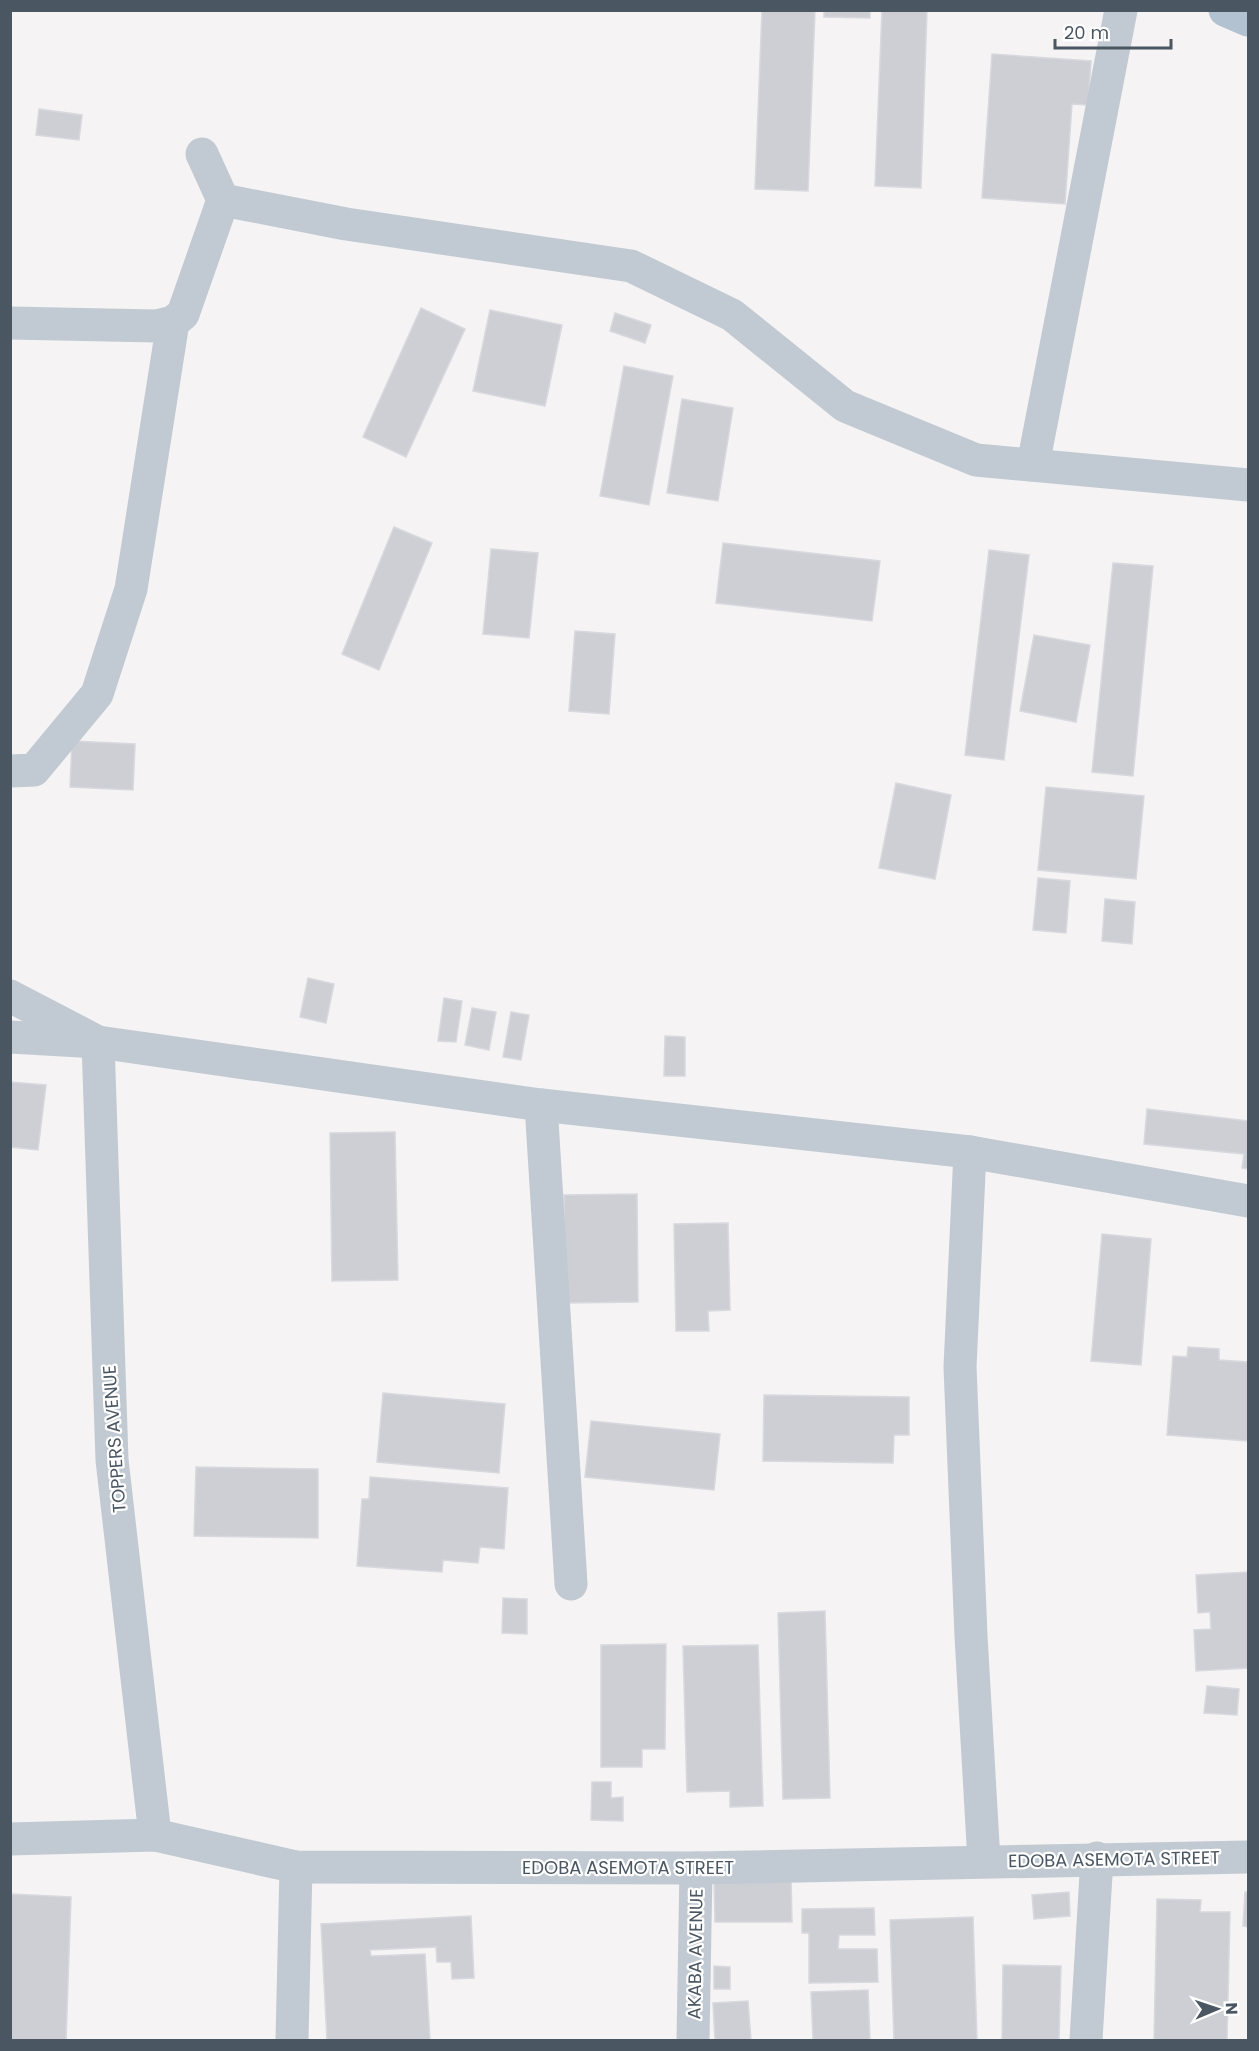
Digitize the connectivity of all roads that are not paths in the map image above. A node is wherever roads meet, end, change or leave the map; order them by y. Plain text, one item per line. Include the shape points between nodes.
1 (1121, 10) edge
2 (1225, 10) edge
3 (1248, 20) edge
4 (202, 154) dead end
5 (223, 200) junction
6 (174, 322) junction
7 (10, 323) edge
8 (1033, 465) junction
9 (1248, 486) edge
10 (10, 771) edge
11 (10, 996) edge
12 (10, 1036) edge
13 (98, 1042) junction
14 (540, 1105) junction
15 (970, 1152) junction
16 (1248, 1201) edge
17 (571, 1584) dead end
18 (155, 1835) junction
19 (10, 1839) edge
20 (1248, 1857) edge
21 (1097, 1858) junction
22 (984, 1861) junction
23 (296, 1867) junction
24 (696, 1868) junction
25 (292, 2040) edge
26 (693, 2040) edge
27 (1086, 2040) edge

1 - 8 street
2 - 3 main road
4 - 5 street
5 - 6 street via 183,314
5 - 8 street via 346,224 632,266 732,315 845,406 976,460
6 - 7 street via 156,326
6 - 10 street via 131,589 98,694 34,770
8 - 9 street
11 - 13 street
12 - 13 street
13 - 14 street
13 - 18 street, TOPPERS AVENUE via 112,1460
14 - 15 street
14 - 17 street
15 - 16 street
15 - 22 street via 960,1367
18 - 19 street, EDOBA ASEMOTA STREET
18 - 23 street, EDOBA ASEMOTA STREET
20 - 21 street, EDOBA ASEMOTA STREET
21 - 22 street, EDOBA ASEMOTA STREET
21 - 27 street
22 - 24 street, EDOBA ASEMOTA STREET
23 - 24 street, EDOBA ASEMOTA STREET
23 - 25 street
24 - 26 street, AKABA AVENUE

